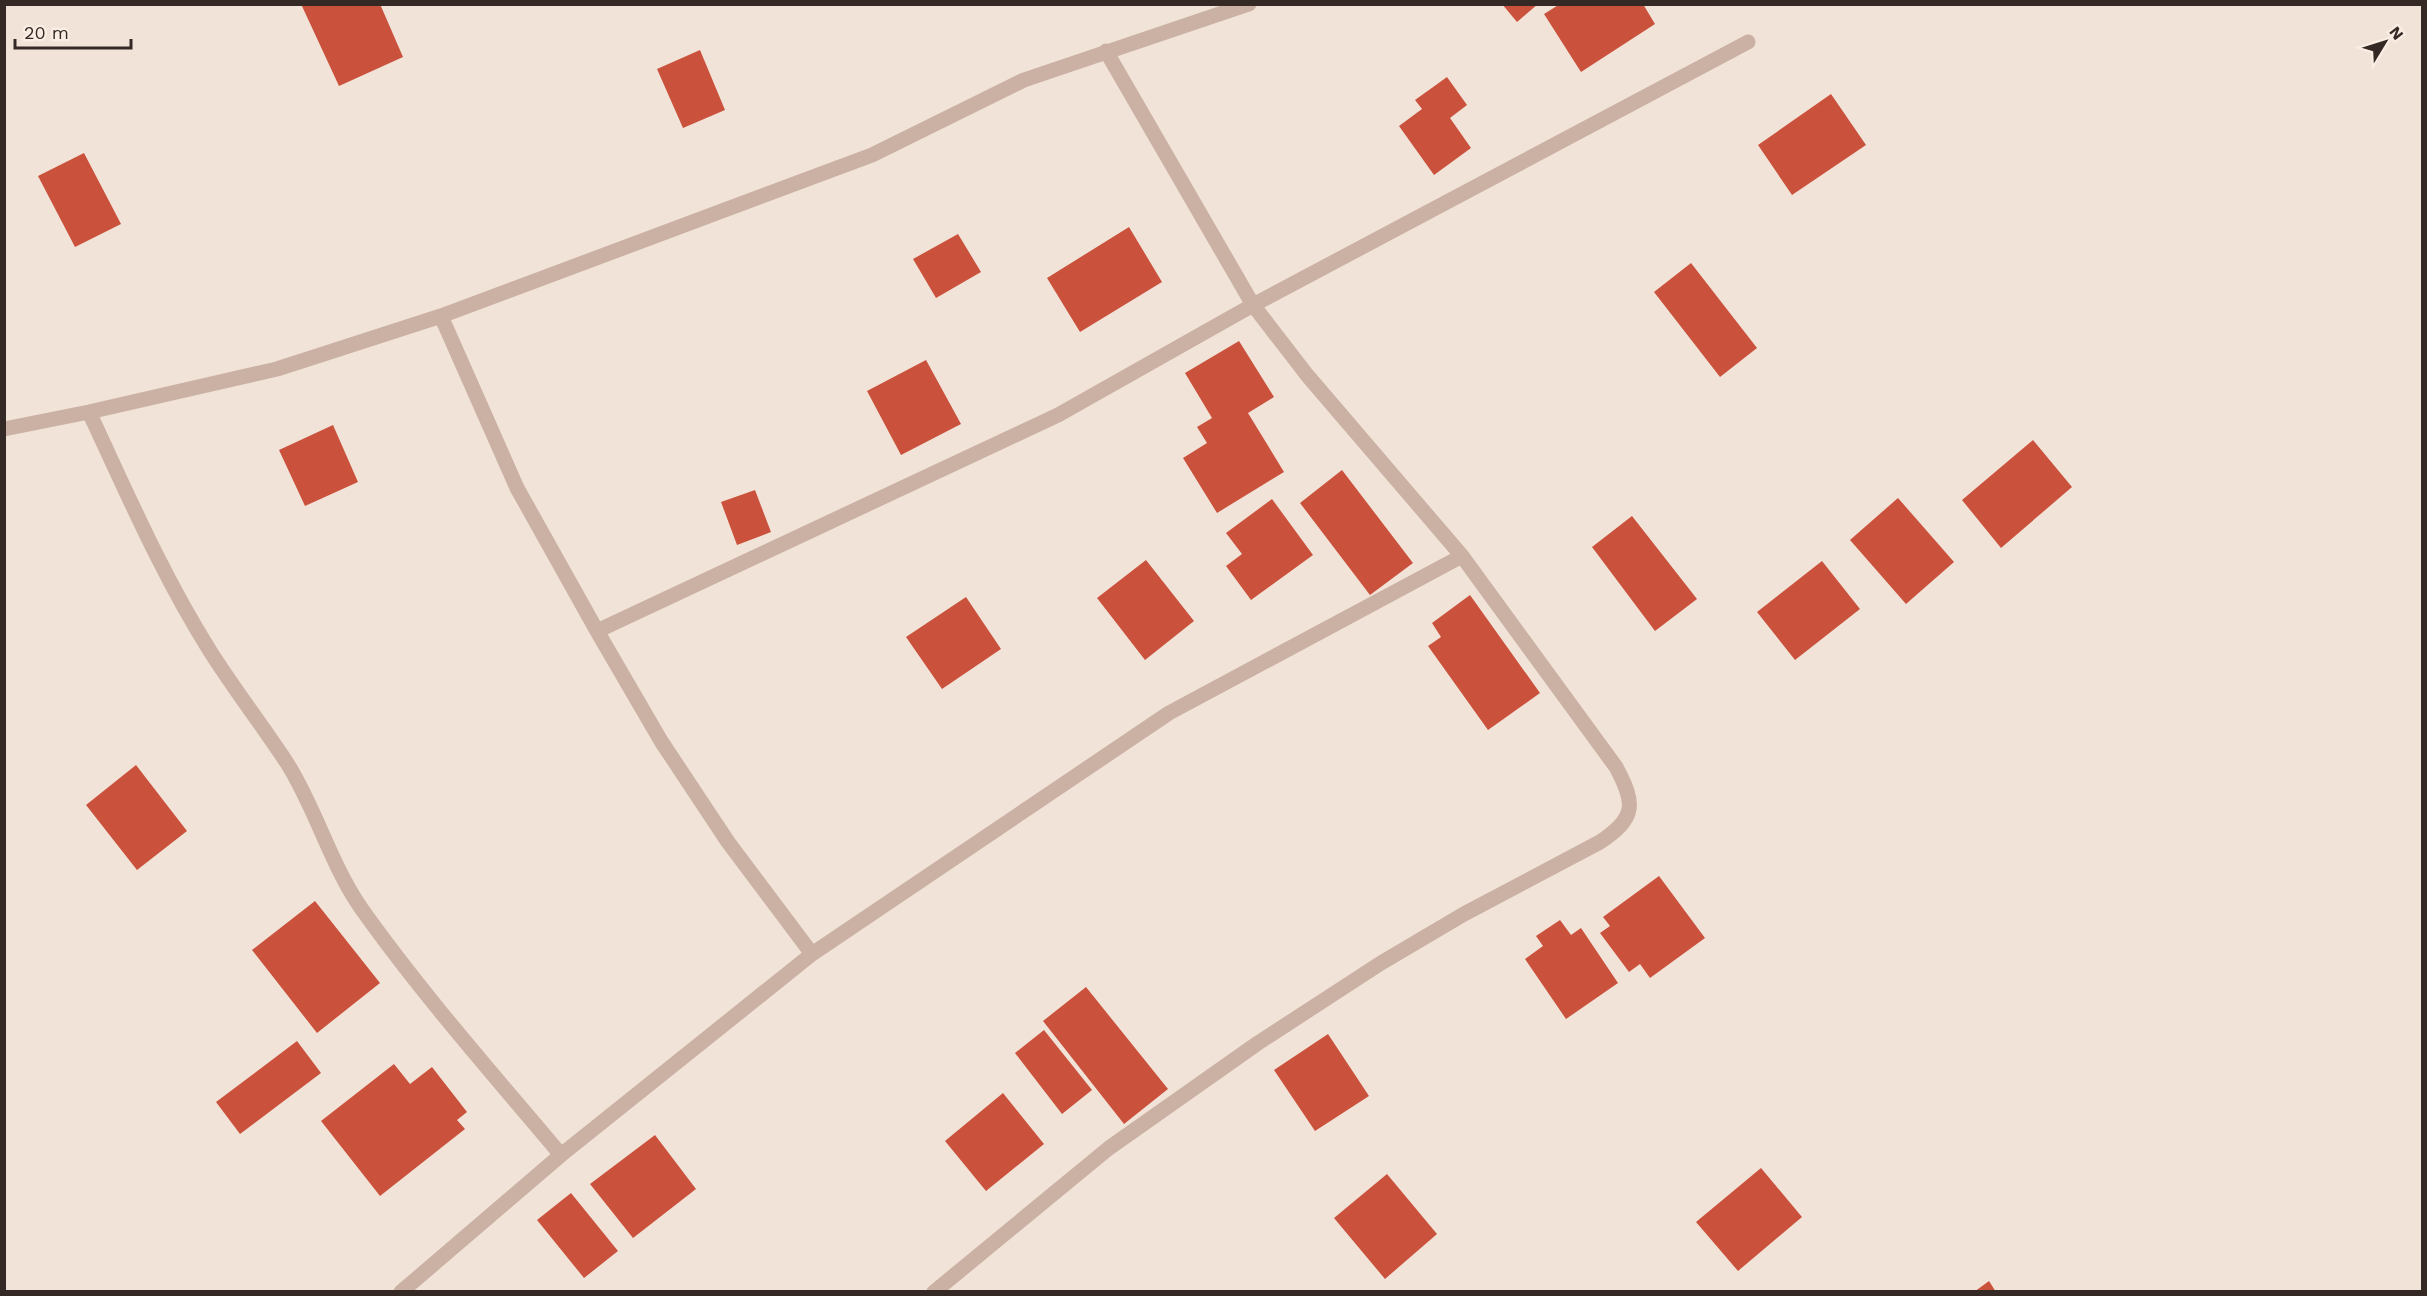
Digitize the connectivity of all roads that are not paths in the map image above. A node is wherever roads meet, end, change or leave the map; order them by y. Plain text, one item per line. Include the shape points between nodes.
1 (1249, 4) edge
2 (1748, 42) dead end
3 (1106, 51) junction
4 (1253, 305) junction
5 (441, 316) junction
6 (89, 412) junction
7 (4, 429) edge
8 (1462, 556) junction
9 (597, 632) junction
10 (812, 954) junction
11 (561, 1155) junction
12 (401, 1292) edge
13 (934, 1292) edge

1 - 3 street
2 - 4 street
3 - 4 street
3 - 5 street via 1024,80 872,155
4 - 8 street via 1307,375
4 - 9 street via 1058,415
5 - 6 street via 277,369
5 - 9 street via 517,488
6 - 7 street
6 - 11 street via 150,544 210,650 288,765 338,871 361,908 424,991
8 - 10 street via 1169,713
8 - 13 street via 1616,767 1630,799 1628,817 1618,830 1600,842 1381,963 1258,1043 1109,1148
9 - 10 street via 728,842
10 - 11 street
11 - 12 street

